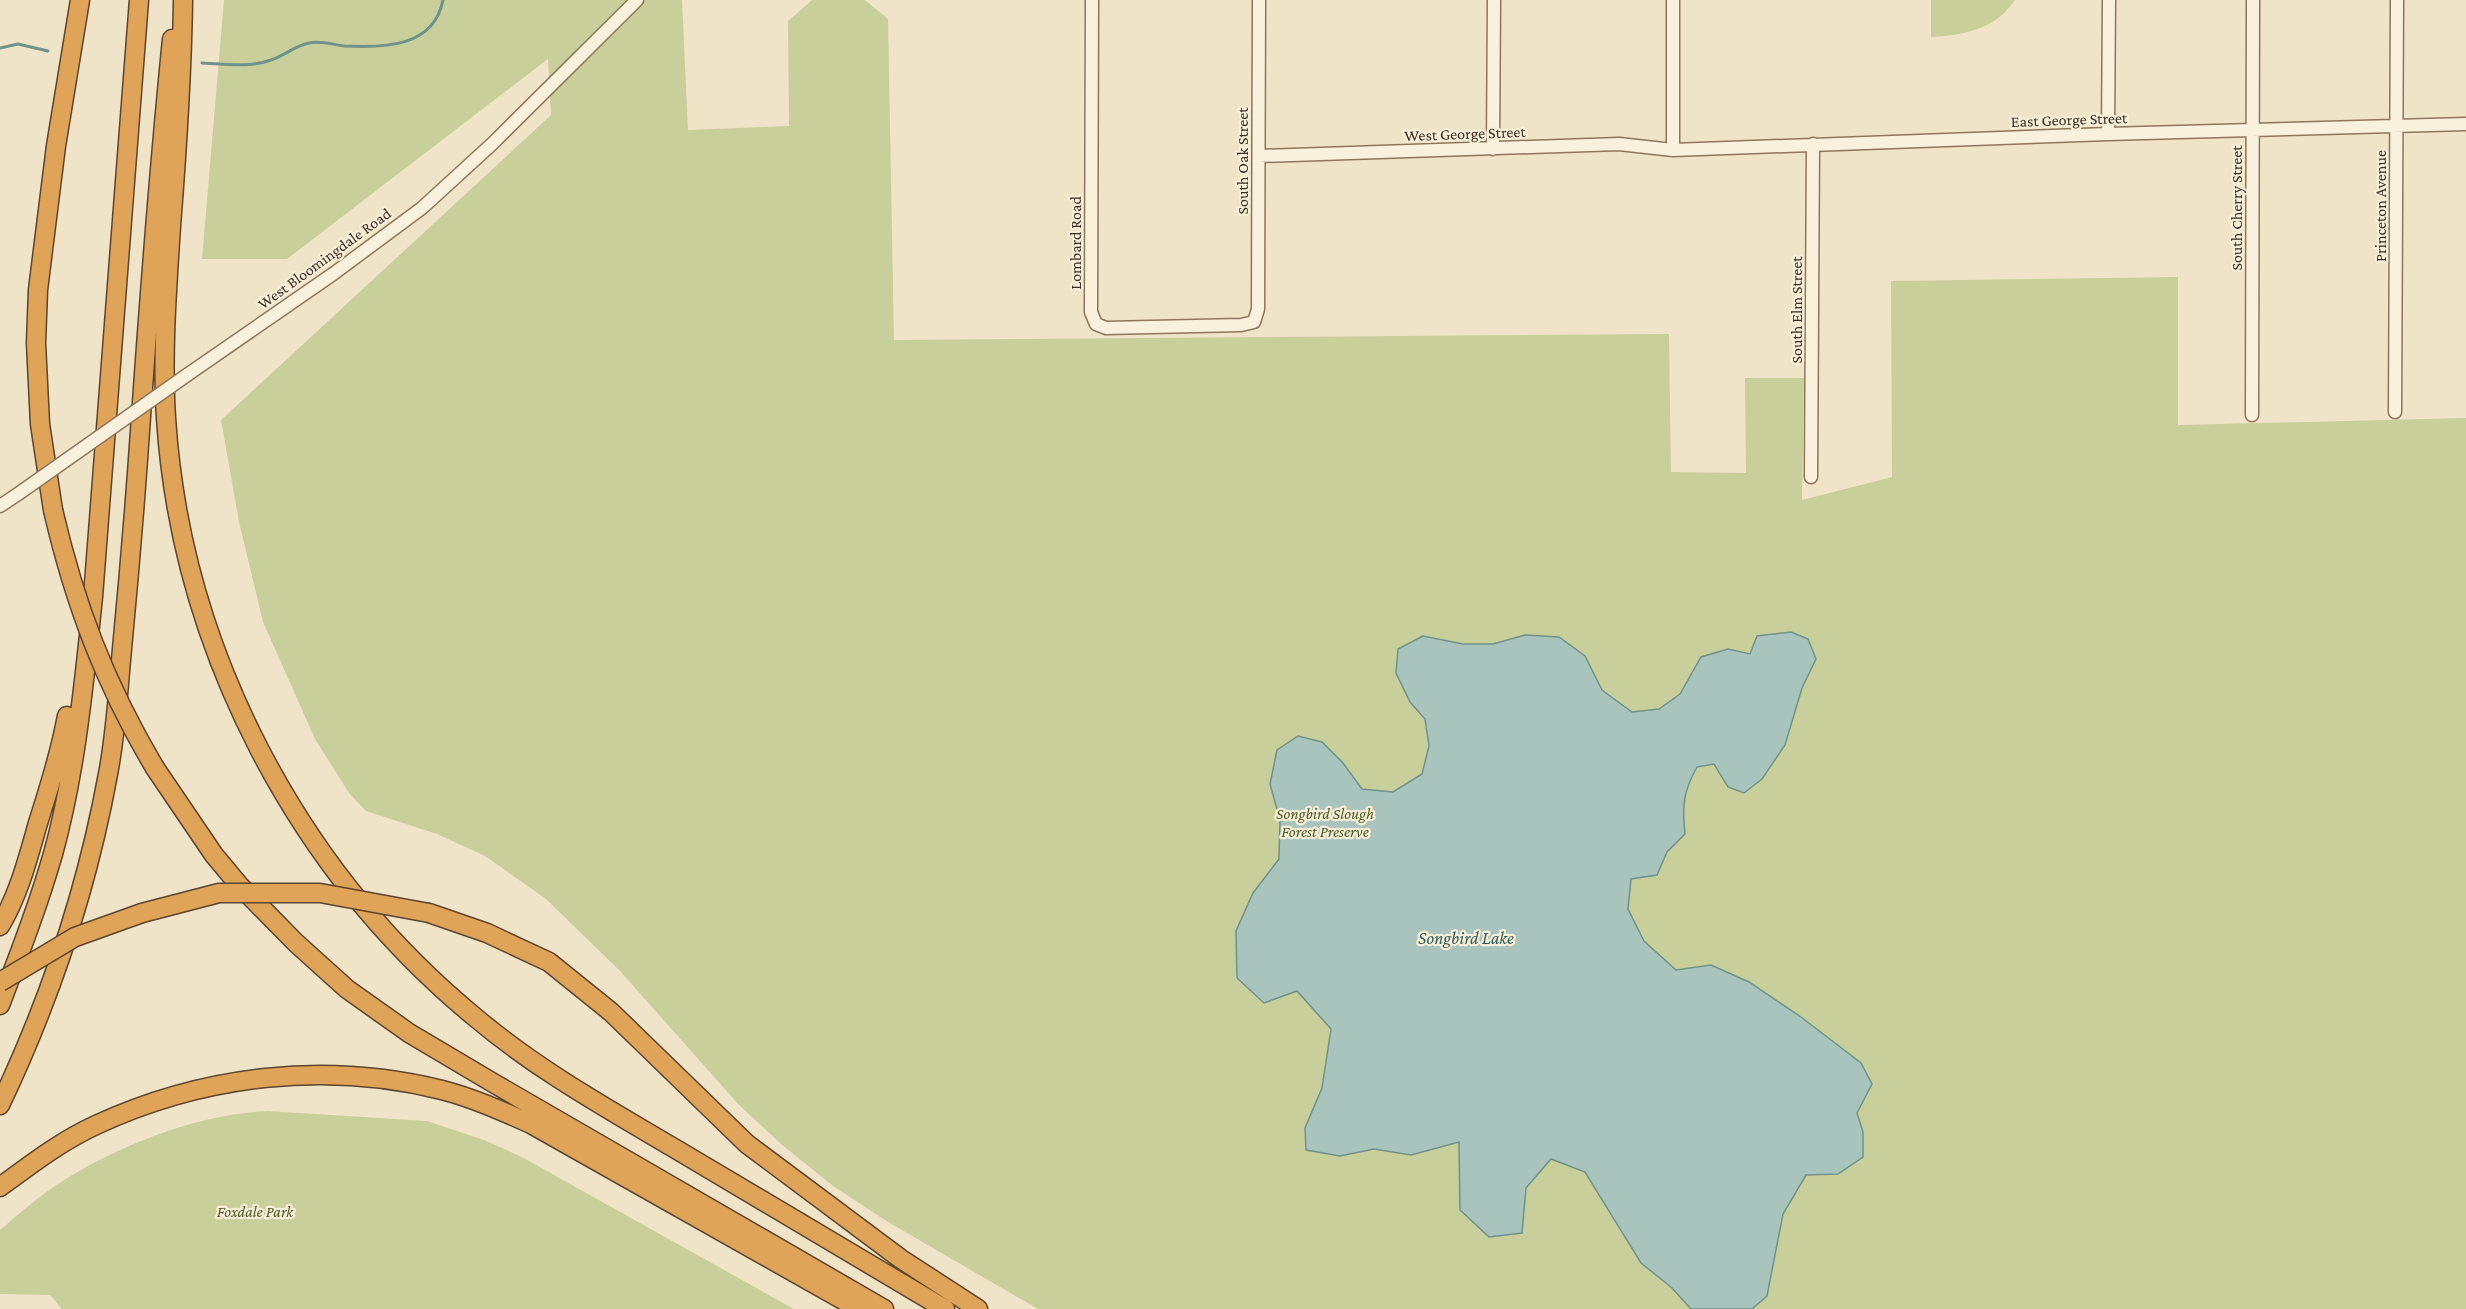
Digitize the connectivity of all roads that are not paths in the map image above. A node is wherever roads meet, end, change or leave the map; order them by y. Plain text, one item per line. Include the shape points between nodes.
1 (80, 0) edge
2 (139, 0) edge
3 (176, 0) edge
4 (183, 0) edge
5 (637, 0) edge
6 (1092, 0) edge
7 (1259, 0) edge
8 (1494, 0) edge
9 (1673, 0) edge
10 (2109, 0) edge
11 (2253, 0) edge
12 (2397, 0) edge
13 (2466, 124) edge
14 (2398, 126) junction
15 (2253, 131) junction
16 (2108, 134) junction
17 (1813, 144) junction
18 (1493, 149) junction
19 (1673, 150) junction
20 (1259, 156) junction
21 (1254, 322) joint
22 (2395, 412) dead end
23 (2252, 415) dead end
24 (1811, 477) dead end
25 (0, 506) edge
26 (93, 597) junction
27 (0, 926) edge
28 (0, 982) edge
29 (0, 1005) edge
30 (0, 1105) edge
31 (0, 1187) edge
32 (860, 1309) edge
33 (884, 1309) edge
34 (945, 1309) edge
35 (978, 1309) edge

1 - 33 highway, bridge via 38,290 40,424 53,510 95,651 155,768 239,885 347,989 409,1033
2 - 26 highway
3 - 30 highway via 159,166 114,737 84,881 51,986
4 - 34 highway via 166,323 166,417 171,465 183,535 202,608 236,704 273,778 318,848 373,916 424,974 484,1025 563,1083
5 - 25 street, West Bloomingdale Road, bridge via 422,208
6 - 21 street, Lombard Road via 1092,319 1106,328
7 - 20 street, South Oak Street
8 - 18 street
9 - 19 street
10 - 16 street
11 - 15 street, South Cherry Street
12 - 14 street, Princeton Avenue
13 - 14 street, East George Street
14 - 15 street, East George Street
14 - 22 street, Princeton Avenue
15 - 16 street, East George Street
15 - 23 street, South Cherry Street
16 - 17 street, East George Street
17 - 19 street, East George Street
17 - 24 street, South Elm Street
18 - 19 street, West George Street via 1619,144
18 - 20 street, West George Street
20 - 21 street, South Oak Street via 1258,309
26 - 27 highway via 60,749 24,872
26 - 29 highway via 84,687 53,853
28 - 35 highway, bridge via 75,937 142,913 219,893 320,893 429,913 487,933 549,962 611,1012 747,1144 901,1259
31 - 32 highway via 94,1126 176,1094 290,1075 346,1075 398,1082 443,1090 531,1124

